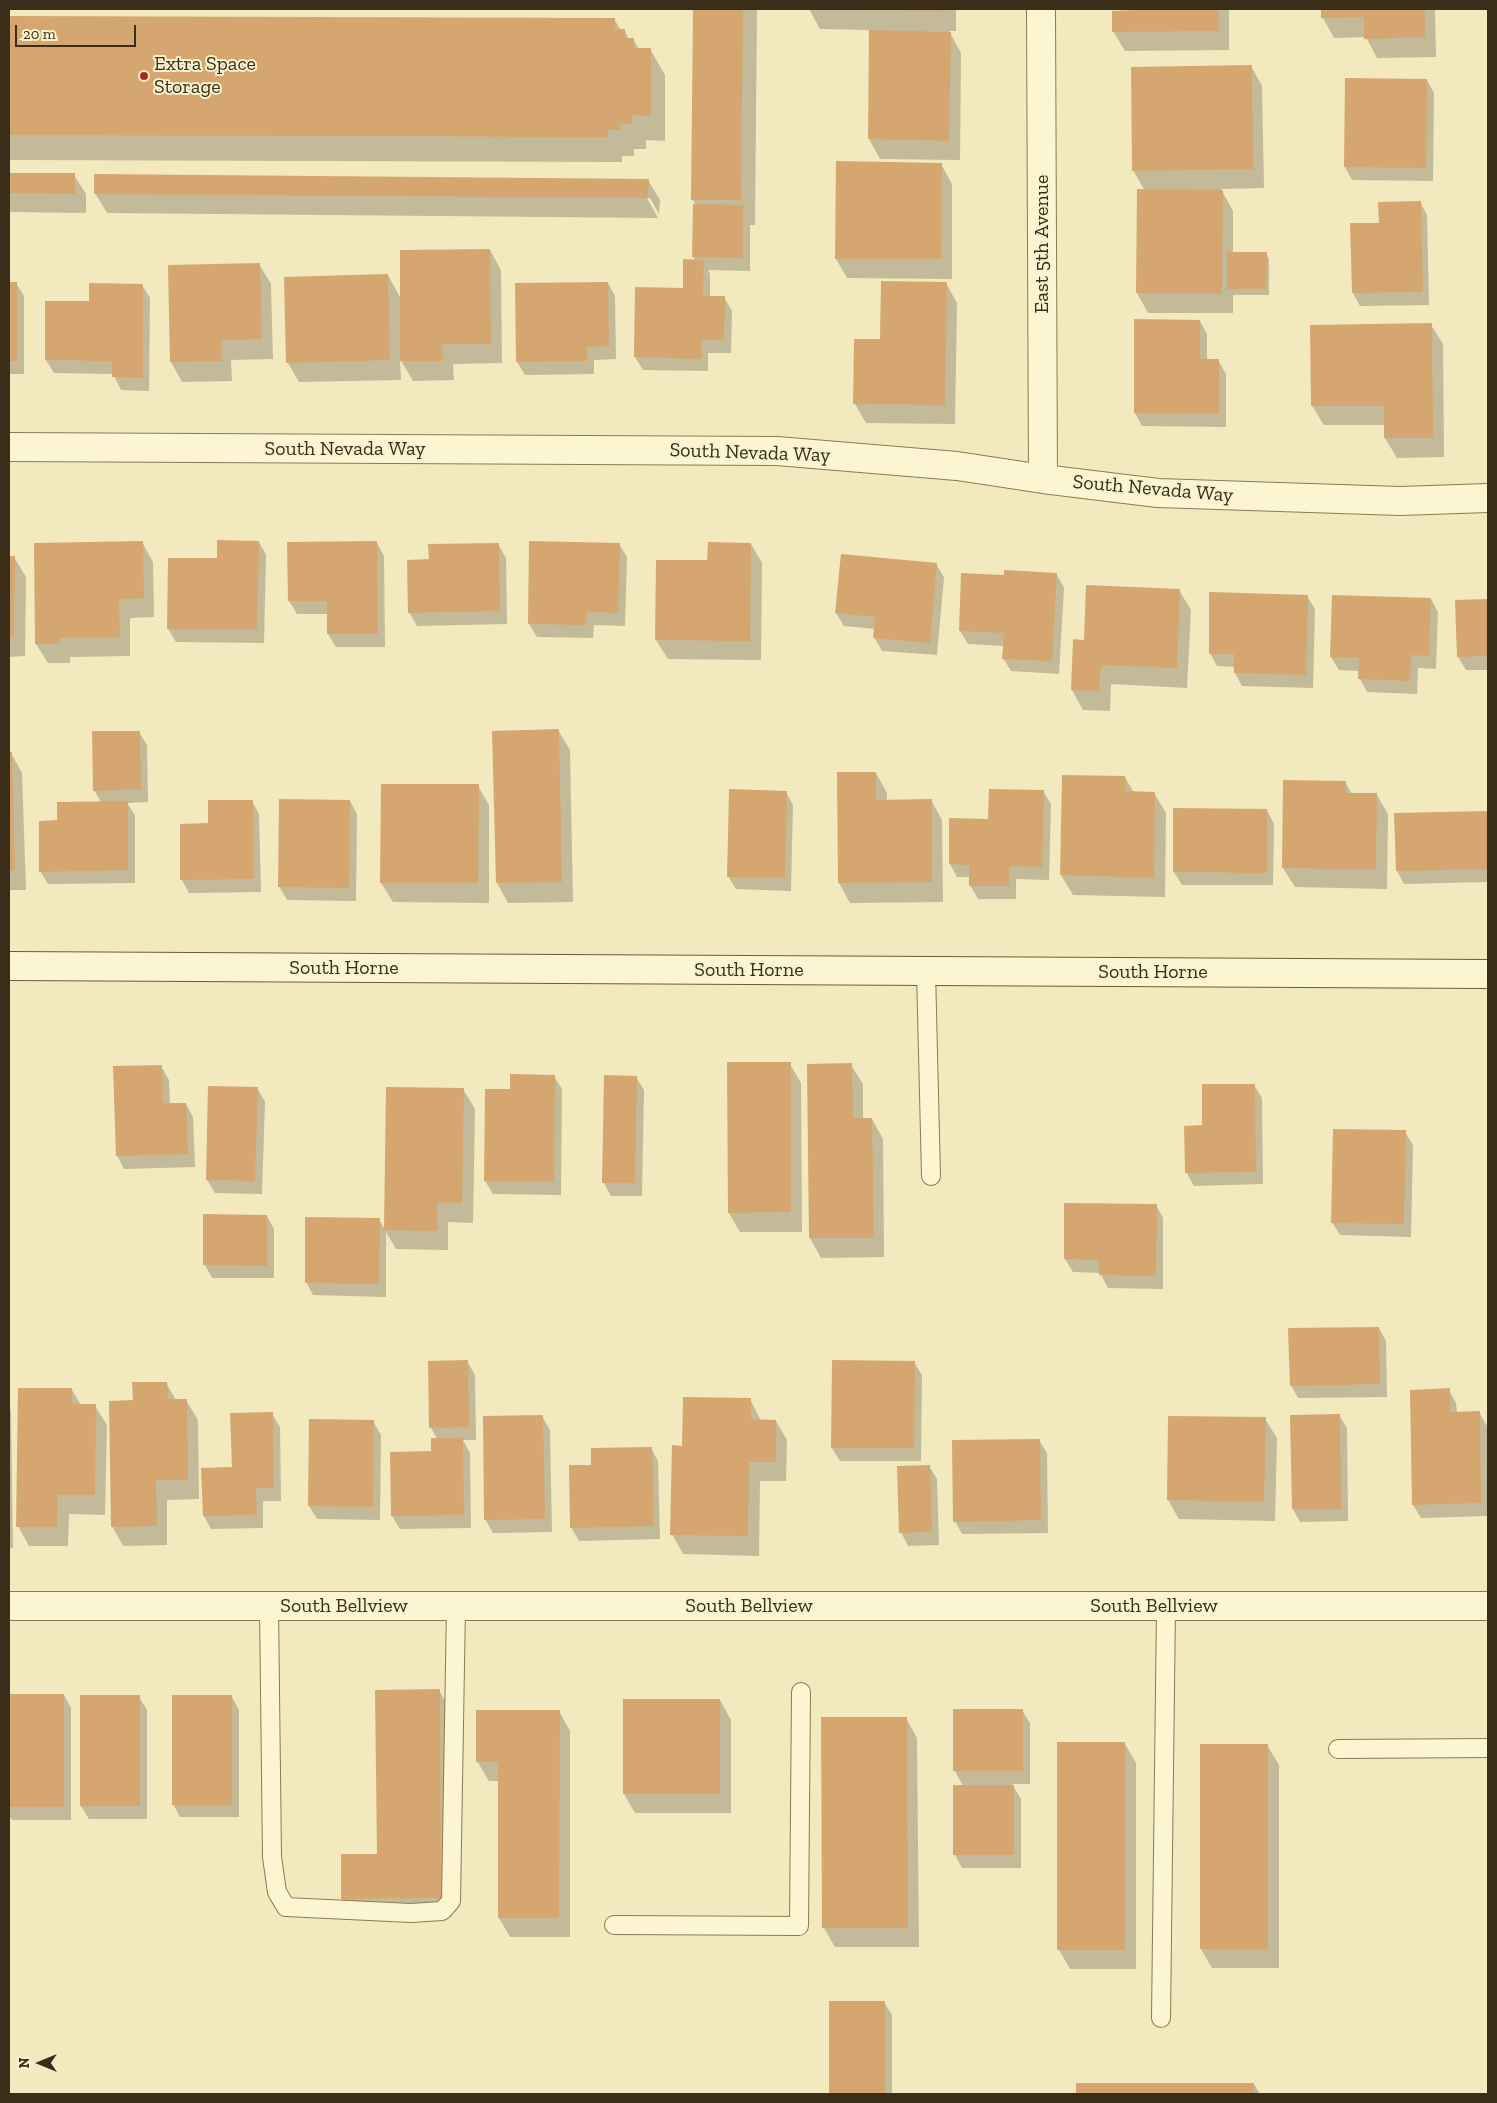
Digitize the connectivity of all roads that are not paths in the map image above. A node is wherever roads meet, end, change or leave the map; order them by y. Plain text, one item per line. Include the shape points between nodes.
1 (1041, 9) edge
2 (9, 447) edge
3 (1043, 479) junction
4 (1488, 498) edge
5 (9, 966) edge
6 (926, 971) junction
7 (1488, 974) edge
8 (931, 1176) dead end
9 (9, 1606) edge
10 (270, 1606) junction
11 (456, 1606) junction
12 (1166, 1606) junction
13 (1488, 1606) edge
14 (802, 1692) dead end
15 (1488, 1748) edge
16 (1338, 1749) dead end
17 (614, 1925) dead end
18 (1161, 2018) dead end

1 - 3 street, East 5th Avenue
2 - 3 street, South Nevada Way via 777,451 957,466
3 - 4 street, South Nevada Way via 1158,493 1400,501
5 - 6 street, South Horne
6 - 7 street, South Horne
6 - 8 lane
9 - 10 street, South Bellview
10 - 11 street, South Bellview
10 - 11 lane via 272,1857 277,1892 286,1907 410,1913 442,1911 451,1901
11 - 12 street, South Bellview
12 - 13 street, South Bellview
12 - 18 lane
14 - 17 lane via 799,1926
15 - 16 lane

